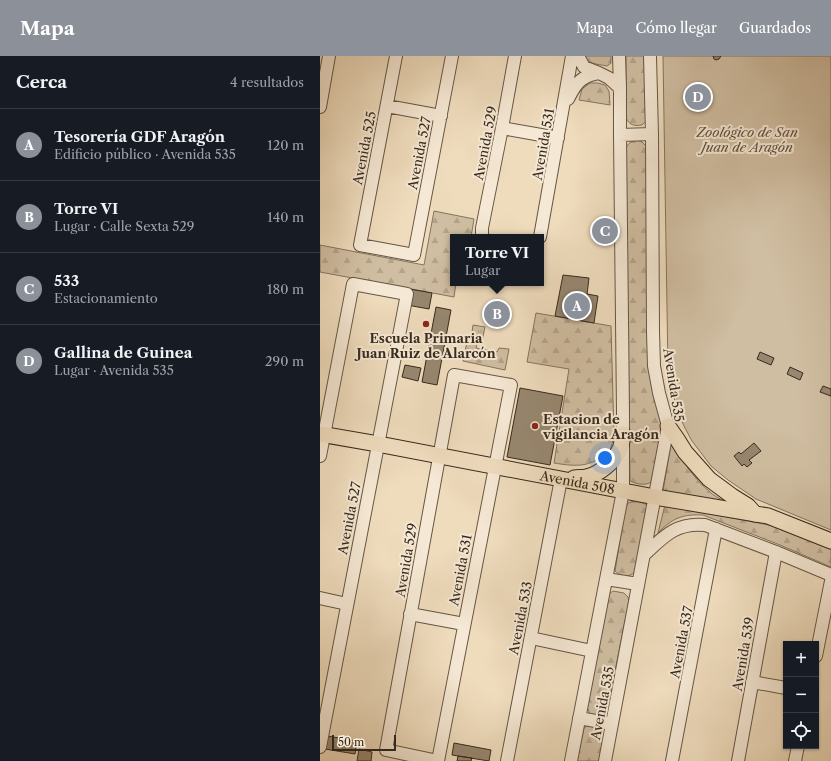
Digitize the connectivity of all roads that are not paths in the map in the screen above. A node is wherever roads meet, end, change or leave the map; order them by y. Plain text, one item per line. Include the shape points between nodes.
1 (329, 56) edge
2 (396, 56) edge
3 (452, 56) edge
4 (515, 56) edge
5 (572, 56) edge
6 (578, 56) edge
7 (619, 56) edge
8 (650, 56) edge
9 (599, 73) junction
10 (620, 88) junction
11 (321, 92) edge
12 (564, 105) junction
13 (387, 106) junction
14 (320, 107) edge
15 (441, 116) junction
16 (502, 128) junction
17 (652, 134) junction
18 (620, 135) junction
19 (558, 138) junction
20 (483, 234) edge
21 (541, 234) edge
22 (414, 255) joint
23 (510, 385) joint
24 (668, 426) junction
25 (322, 434) edge
26 (623, 434) junction
27 (378, 444) junction
28 (320, 456) edge
29 (439, 456) junction
30 (495, 466) junction
31 (561, 479) junction
32 (623, 490) junction
33 (655, 497) junction
34 (755, 514) junction
35 (716, 529) junction
36 (831, 541) edge
37 (776, 552) junction
38 (644, 555) junction
39 (831, 575) edge
40 (606, 578) junction
41 (831, 581) edge
42 (638, 584) junction
43 (320, 598) edge
44 (347, 604) junction
45 (410, 614) junction
46 (464, 624) junction
47 (531, 638) junction
48 (819, 641) edge
49 (592, 651) junction
50 (752, 682) junction
51 (783, 687) edge
52 (579, 718) junction
53 (612, 724) junction
54 (320, 747) edge
55 (797, 749) edge
56 (438, 761) edge
57 (507, 761) edge
58 (571, 761) edge
59 (605, 761) edge
60 (672, 761) edge
61 (738, 761) edge
62 (795, 761) edge

1 - 11 street
2 - 13 street, Avenida 525
3 - 15 street, Avenida 527
4 - 16 street, Avenida 529
5 - 12 street, Avenida 531
6 - 9 street via 584,67
7 - 10 street, Avenida 535
8 - 17 street, Avenida 535
9 - 10 street
9 - 12 street via 585,77 579,82
10 - 18 street, Avenida 535
11 - 14 street
12 - 19 street, Avenida 531
13 - 15 street
13 - 22 street, Avenida 525 via 360,245
15 - 22 street, Avenida 527
16 - 19 street
16 - 20 street, Avenida 529
17 - 18 street
17 - 24 street, Avenida 535 via 654,366
18 - 26 street, Avenida 535
19 - 21 street, Avenida 531
23 - 29 street, Avenida 529 via 454,375
23 - 30 street, Avenida 531
24 - 33 street, Avenida 535
24 - 34 main road via 685,452 709,479 748,506
25 - 27 main road, Avenida 508
25 - 27 street, Avenida 527 via 353,284 406,294
25 - 28 street
26 - 31 main road via 620,449 606,467 586,477
26 - 32 street, Avenida 535
27 - 29 main road, Avenida 508
27 - 44 street, Avenida 527
29 - 30 main road, Avenida 508
29 - 45 street, Avenida 529
30 - 31 main road, Avenida 508
30 - 46 street, Avenida 531
31 - 32 main road, Avenida 508
31 - 47 street, Avenida 533
32 - 33 main road, Avenida 508
32 - 40 street, Avenida 535
33 - 34 main road, Avenida 508
33 - 38 street, Avenida 535
34 - 36 main road, Avenida 508 via 768,516
35 - 37 street
35 - 38 street via 705,525 683,526 669,532
35 - 60 street, Avenida 537
37 - 39 street
37 - 50 street, Avenida 539
38 - 42 street, Avenida 535
40 - 42 street
40 - 49 street, Avenida 535
41 - 48 street
42 - 53 street, Avenida 535
43 - 44 street
44 - 54 street, Avenida 527
45 - 46 street
45 - 56 street, Avenida 529 via 386,750
46 - 56 street, Avenida 531
47 - 49 street
47 - 57 street, Avenida 533
49 - 52 street, Avenida 535
50 - 51 street
50 - 61 street, Avenida 539
52 - 53 street
52 - 58 street, Avenida 535
53 - 59 street, Avenida 535
55 - 62 street

